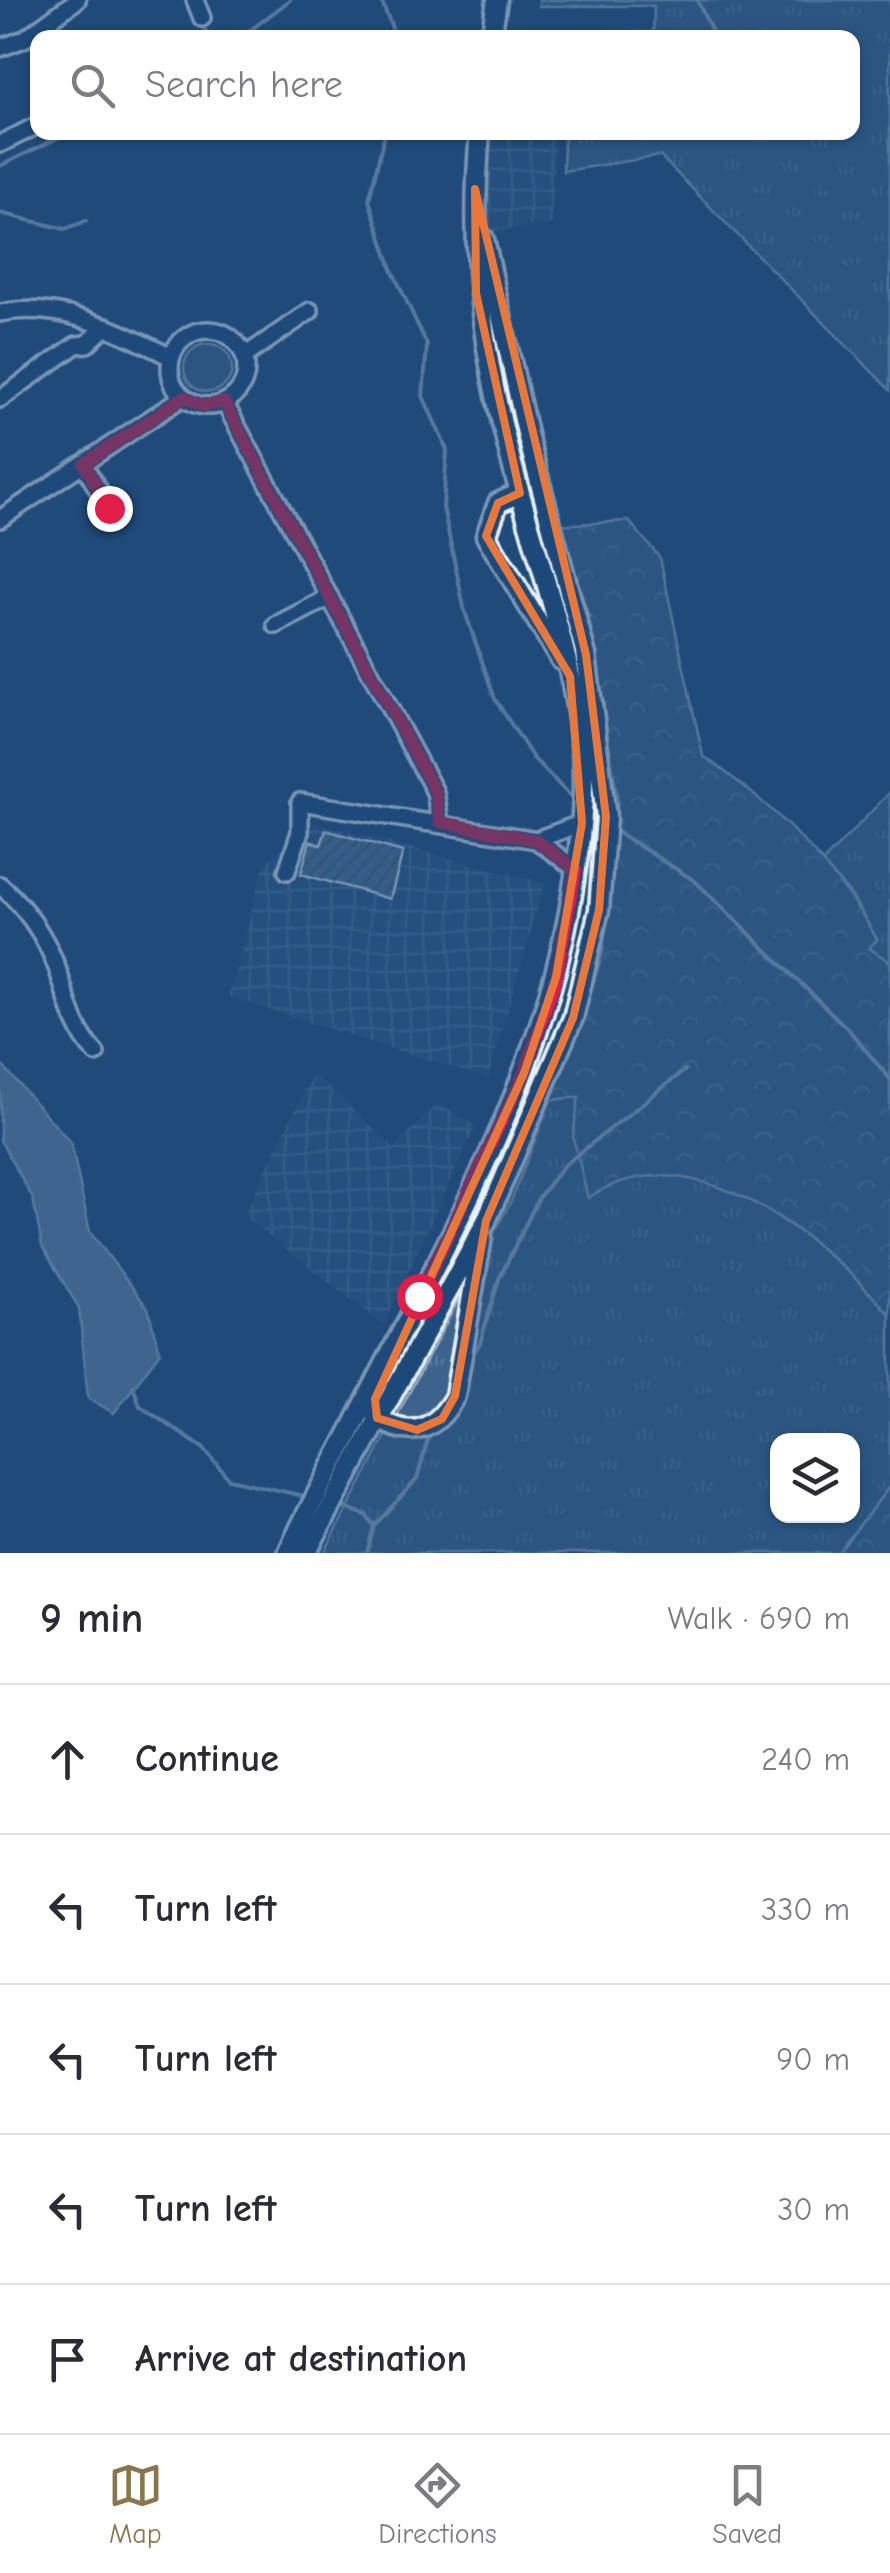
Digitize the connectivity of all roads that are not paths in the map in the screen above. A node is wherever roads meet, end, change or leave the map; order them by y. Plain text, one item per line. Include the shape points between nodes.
1 (78, 0) edge
2 (195, 0) edge
3 (202, 18) dead end
4 (36, 30) edge
5 (30, 35) edge
6 (0, 48) edge
7 (30, 129) edge
8 (479, 140) edge
9 (0, 144) edge
10 (475, 189) junction
11 (310, 310) dead end
12 (0, 313) edge
13 (65, 313) junction
14 (106, 326) junction
15 (76, 345) junction
16 (244, 356) junction
17 (172, 358) junction
18 (184, 397) junction
19 (0, 398) edge
20 (224, 402) junction
21 (84, 464) junction
22 (520, 493) junction
23 (109, 508) dead end
24 (0, 519) edge
25 (564, 574) junction
26 (330, 597) junction
27 (276, 625) dead end
28 (570, 676) junction
29 (440, 822) junction
30 (582, 823) junction
31 (536, 840) junction
32 (576, 870) junction
33 (287, 871) dead end
34 (0, 884) edge
35 (96, 1053) dead end
36 (486, 1220) junction
37 (419, 1296) junction
38 (377, 1418) junction
39 (288, 1553) edge
40 (306, 1553) edge

1 - 4 street
2 - 3 street
5 - 6 street
7 - 9 street
8 - 10 main road
10 - 22 main road via 476,293
10 - 25 main road via 496,306
11 - 16 street
12 - 13 street
13 - 14 street
13 - 15 street
14 - 15 street via 87,344
14 - 17 street
15 - 19 street
16 - 17 street via 233,338 202,330 183,339
16 - 20 street via 240,388
17 - 18 street via 172,379
18 - 20 street via 203,406
18 - 21 street
20 - 26 street
21 - 23 street
21 - 24 street
22 - 25 main road via 530,497
22 - 28 main road
22 - 28 main road via 498,503 486,536
25 - 36 main road via 601,751 606,816 600,910 573,1018
26 - 27 street
26 - 29 street via 435,792
28 - 30 main road via 582,754
29 - 31 street
29 - 33 street via 300,802 300,832
30 - 31 street
30 - 32 main road
31 - 32 street
32 - 37 main road via 556,978 524,1073
34 - 35 street via 40,932 74,1022
36 - 38 main road
36 - 38 main road via 455,1396 442,1418 418,1430 392,1428
37 - 38 main road via 375,1399
37 - 39 main road
38 - 40 main road

